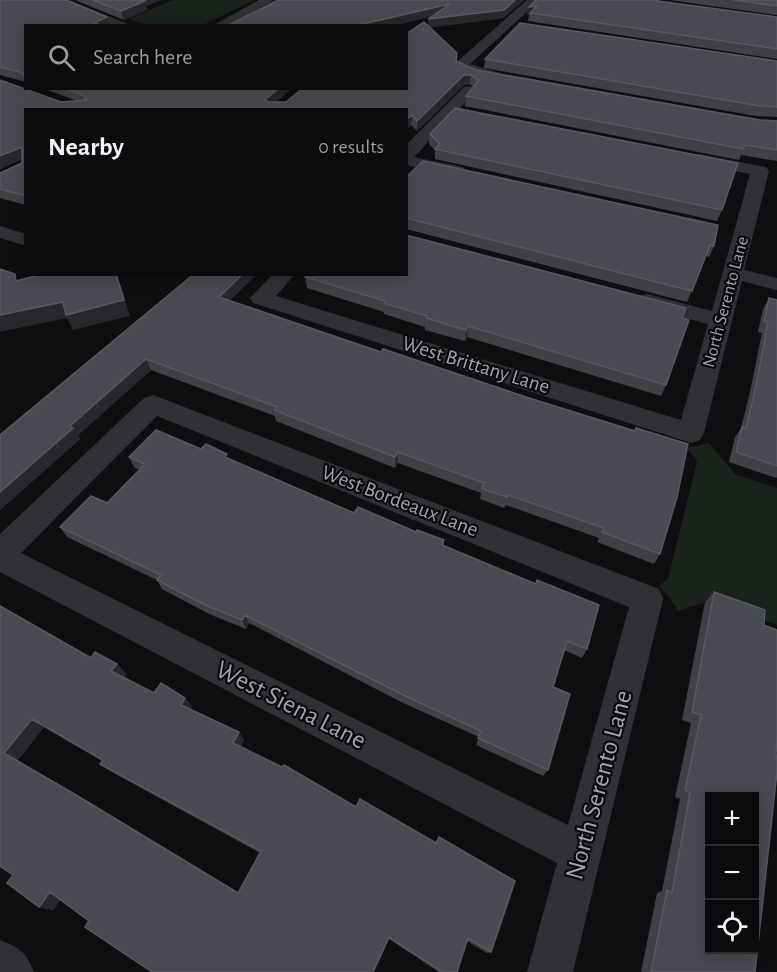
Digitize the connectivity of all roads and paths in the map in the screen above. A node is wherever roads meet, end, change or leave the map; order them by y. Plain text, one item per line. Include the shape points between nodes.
1 (59, 0) edge
2 (268, 0) edge
3 (534, 0) edge
4 (121, 24) edge
5 (222, 24) edge
6 (510, 79) edge
7 (469, 90) edge
8 (408, 155) edge
9 (680, 155) edge
10 (408, 158) edge
11 (476, 175) edge
12 (720, 229) edge
13 (0, 232) edge
14 (744, 234) junction
15 (24, 239) edge
16 (733, 273) junction
17 (283, 276) edge
18 (777, 284) edge
19 (631, 297) edge
20 (721, 321) junction
21 (691, 433) joint
22 (0, 556) edge
23 (647, 598) joint
24 (581, 853) junction
25 (0, 963) edge
26 (11, 972) edge
27 (550, 972) edge

1 - 4 street
2 - 5 street
3 - 6 street via 513,25 464,63 463,68 475,73
7 - 8 street via 453,105 458,111
9 - 14 street, North Serento Lane via 760,171
10 - 11 street
12 - 14 street
13 - 15 street
14 - 16 street, North Serento Lane
16 - 18 street
16 - 20 street, North Serento Lane
17 - 21 street, West Brittany Lane via 261,298
19 - 20 street
20 - 21 street, North Serento Lane
22 - 23 street, West Bordeaux Lane via 153,404
22 - 24 street, West Siena Lane
23 - 24 street, North Serento Lane
24 - 27 street, North Serento Lane
25 - 26 street

